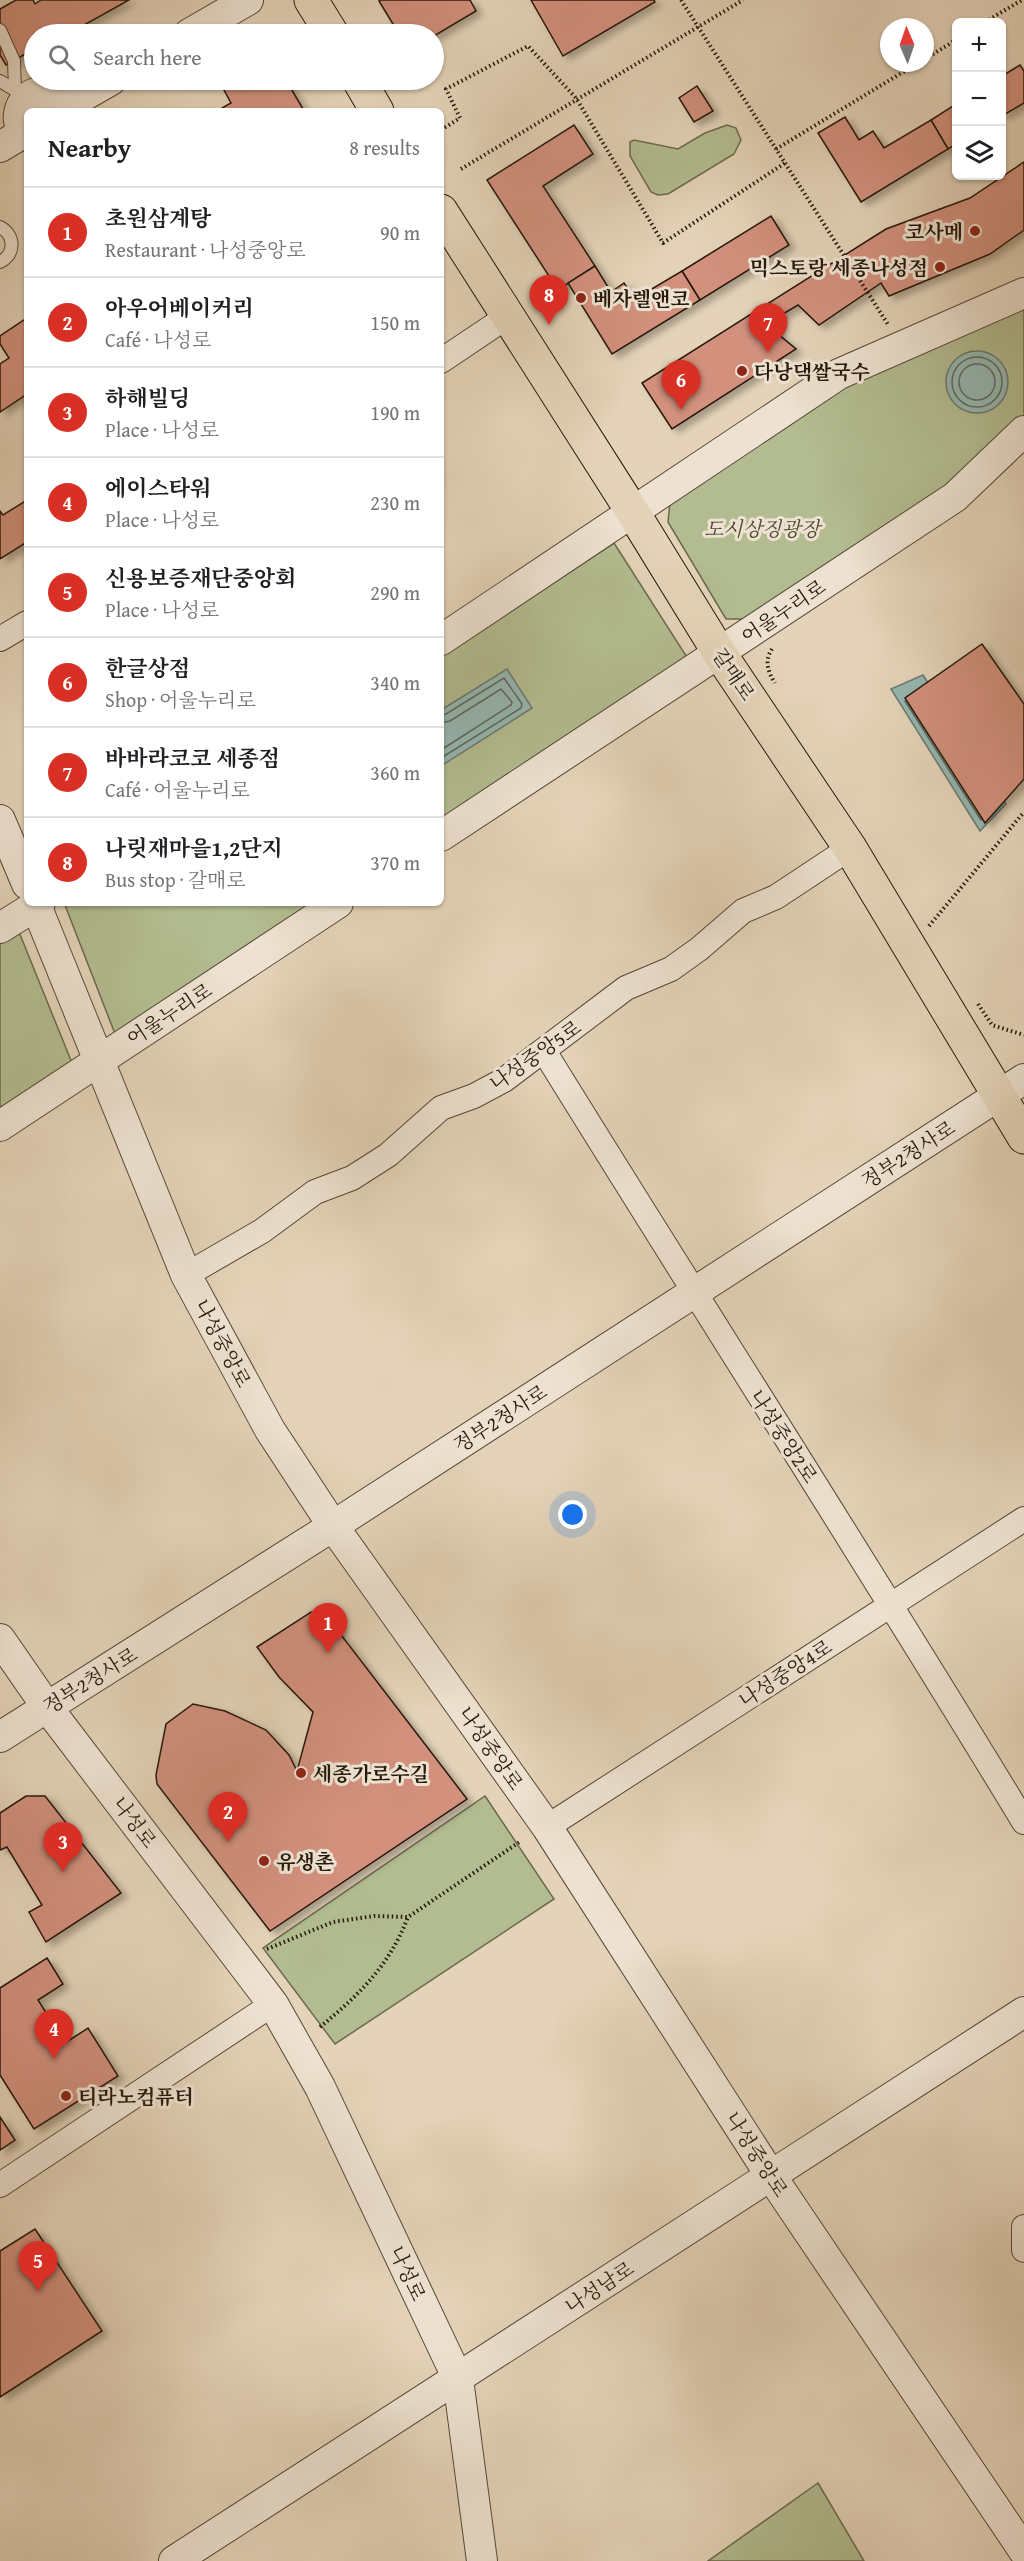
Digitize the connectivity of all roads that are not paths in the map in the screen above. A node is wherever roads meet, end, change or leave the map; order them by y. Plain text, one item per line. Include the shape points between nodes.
1 (248, 0) edge
2 (311, 0) edge
3 (206, 24) edge
4 (326, 24) edge
5 (0, 30) edge
6 (0, 81) edge
7 (93, 90) edge
8 (364, 90) edge
9 (54, 108) edge
10 (60, 108) edge
11 (375, 108) edge
12 (24, 131) edge
13 (24, 133) edge
14 (0, 147) edge
15 (444, 216) edge
16 (0, 227) edge
17 (0, 262) edge
18 (1024, 293) edge
19 (508, 316) junction
20 (444, 359) edge
21 (1024, 431) edge
22 (632, 510) junction
23 (24, 625) edge
24 (444, 638) edge
25 (0, 639) edge
26 (720, 654) junction
27 (0, 820) edge
28 (444, 834) edge
29 (850, 848) junction
30 (24, 876) edge
31 (26, 906) edge
32 (37, 906) edge
33 (333, 906) edge
34 (0, 928) edge
35 (544, 1050) junction
36 (100, 1059) junction
37 (1011, 1088) edge
38 (0, 1126) edge
39 (1024, 1137) edge
40 (186, 1275) junction
41 (693, 1292) junction
42 (1024, 1519) edge
43 (333, 1526) junction
44 (891, 1604) junction
45 (0, 1639) edge
46 (47, 1707) junction
47 (0, 1737) edge
48 (1024, 1822) edge
49 (547, 1827) junction
50 (273, 2004) junction
51 (1024, 2012) edge
52 (771, 2176) junction
53 (0, 2185) edge
54 (1024, 2227) edge
55 (1024, 2250) edge
56 (458, 2379) junction
57 (1019, 2534) edge
58 (174, 2561) edge
59 (482, 2561) edge

1 - 3 street
2 - 4 main road
5 - 6 lane via 14,61 15,90
7 - 10 street
8 - 11 main road
9 - 12 street via 44,95 31,92 20,98 13,116
13 - 14 street
15 - 19 main road, 갈매로
16 - 17 lane via 10,234 13,246
18 - 22 street via 839,374
19 - 20 street
19 - 22 main road, 갈매로
21 - 26 street, 어울누리로 via 955,497
22 - 24 street
22 - 26 main road, 갈매로
23 - 25 street
26 - 28 street, 어울누리로
26 - 29 main road, 갈매로
27 - 30 street, 나성중앙로
29 - 35 street, 나성중앙5로 via 776,897 743,911 670,969 626,988
29 - 37 main road, 갈매로
31 - 34 street
32 - 36 street, 나성중앙로
33 - 36 street, 어울누리로
35 - 40 street, 나성중앙5로 via 504,1080 441,1108 388,1155 352,1178 315,1192 262,1231
35 - 41 street, 나성중앙2로
36 - 38 street, 어울누리로
36 - 40 street, 나성중앙로
37 - 39 main road, 갈매로
37 - 41 street, 정부2청사로
40 - 43 street, 나성중앙로 via 270,1430
41 - 43 street, 정부2청사로
41 - 44 street, 나성중앙2로
42 - 44 street, 나성중앙4로
43 - 46 street, 정부2청사로
43 - 49 street, 나성중앙로
44 - 48 street, 나성중앙2로
44 - 49 street, 나성중앙4로
45 - 46 street, 나성로
46 - 47 street, 정부2청사로
46 - 50 street, 나성로
49 - 52 street, 나성중앙로
50 - 53 street
50 - 56 street, 나성로 via 320,2087
51 - 52 street, 나성남로
52 - 56 street, 나성남로
52 - 57 street, 나성중앙로
54 - 55 street
56 - 58 street, 나성남로
56 - 59 street, 나성로

